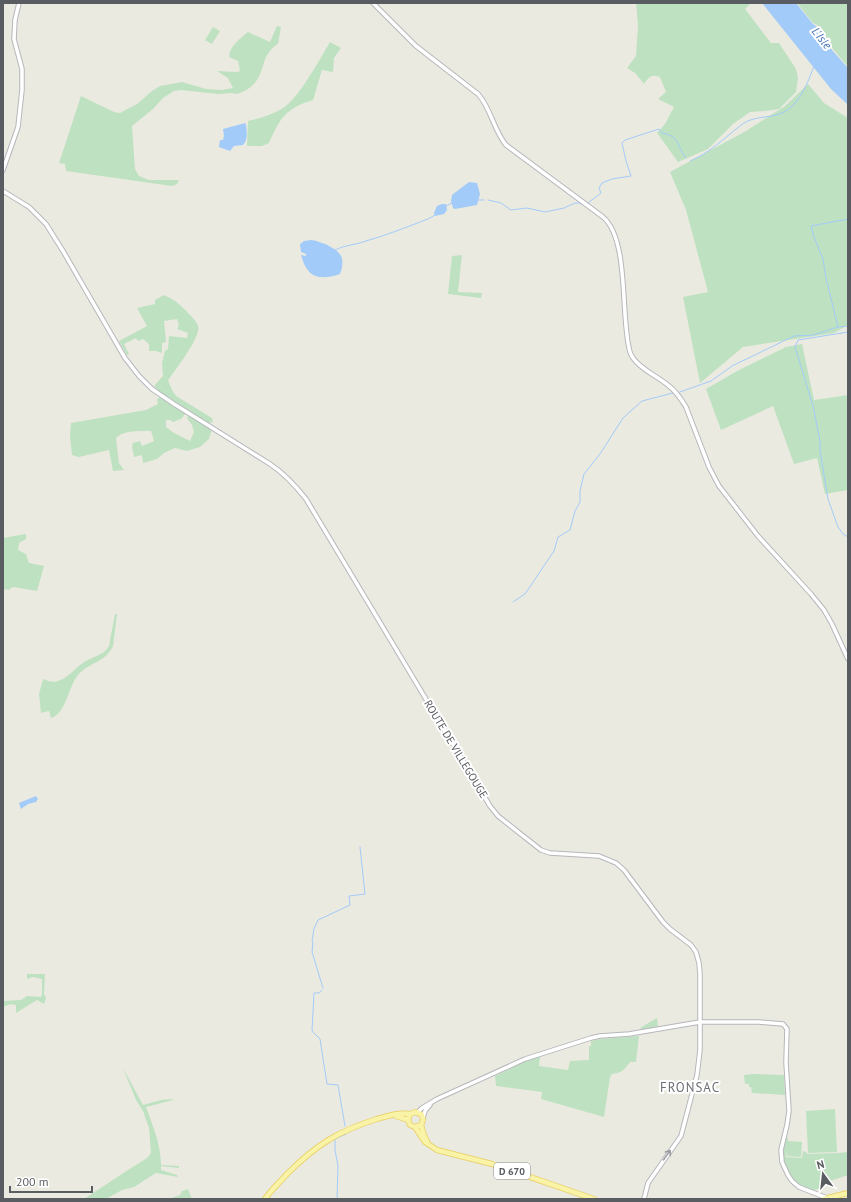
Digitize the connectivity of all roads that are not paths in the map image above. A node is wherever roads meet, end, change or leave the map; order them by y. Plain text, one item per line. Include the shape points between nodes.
1 (19, 3) edge
2 (373, 3) edge
3 (3, 170) edge
4 (3, 191) edge
5 (848, 659) edge
6 (700, 1022) junction
7 (432, 1102) junction
8 (418, 1112) junction
9 (410, 1114) junction
10 (393, 1115) junction
11 (423, 1118) junction
12 (408, 1120) junction
13 (421, 1125) junction
14 (415, 1127) junction
15 (430, 1146) junction
16 (848, 1193) edge
17 (265, 1199) edge
18 (594, 1199) edge
19 (644, 1199) edge
20 (825, 1199) edge

1 - 3 street via 14,39 22,69 22,90 18,127
2 - 5 street via 416,46 478,94 484,101 497,133 506,145 608,222 615,236 622,275 625,323 632,357 669,385 681,398 719,486 758,536 824,610
4 - 6 street, ROUTE DE VILLEGOUGE via 21,201 46,224 139,376 152,389 174,404 286,475 306,499 498,816 537,848 546,852 599,856 616,863 663,922 695,949 700,969
6 - 7 street via 629,1034 600,1036 552,1050 525,1059
19 -> 6 street, ROUTE DE VILLEGOUGE via 648,1183 682,1134 697,1075
6 - 20 street via 759,1022 786,1026 789,1111 781,1150 782,1162 792,1181
7 - 8 street
7 - 11 street
8 - 9 main road
8 - 11 main road
9 - 10 main road
9 - 12 main road
10 - 12 main road
10 - 17 main road via 349,1128 320,1145 299,1162
11 - 13 main road
12 - 14 main road via 410,1125
13 - 14 main road
13 - 15 main road
14 - 15 main road, D 670
15 - 18 main road, D 670 via 500,1166
16 - 20 main road

